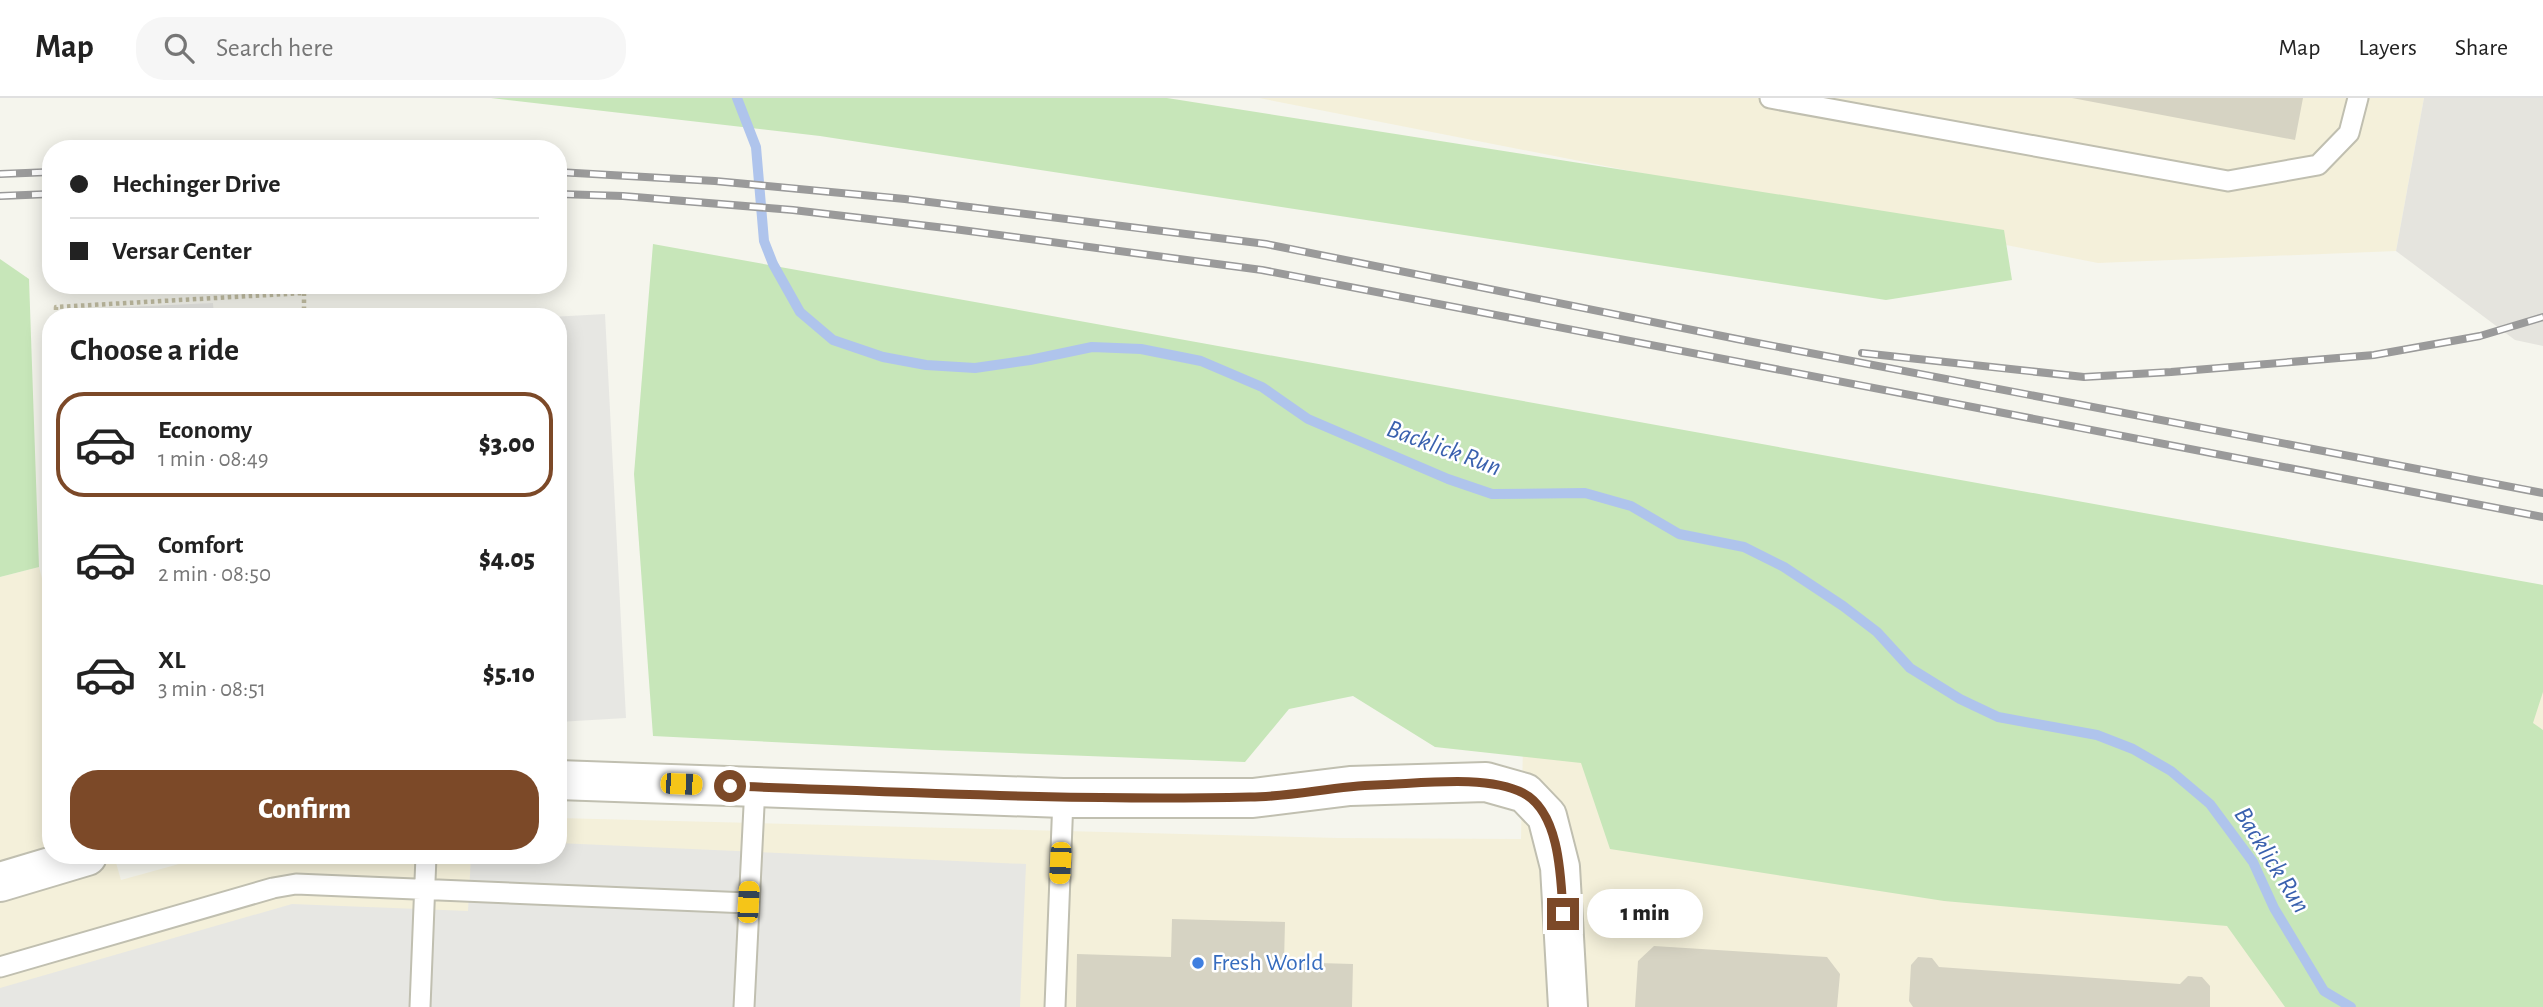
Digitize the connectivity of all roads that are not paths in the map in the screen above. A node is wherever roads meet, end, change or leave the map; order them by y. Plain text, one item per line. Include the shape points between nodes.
1 (1770, 98) edge
2 (2358, 98) edge
3 (567, 780) edge
4 (755, 786) junction
5 (1063, 798) junction
6 (60, 864) edge
7 (426, 864) edge
8 (0, 882) edge
9 (425, 889) junction
10 (748, 902) junction
11 (0, 967) edge
12 (420, 1007) edge
13 (744, 1007) edge
14 (1055, 1007) edge
15 (1568, 1007) edge

1 - 2 lane via 2228,181 2318,166 2349,133
3 - 4 street
4 - 5 street
4 - 10 lane
5 - 14 lane
5 - 15 street via 1254,797 1350,786 1486,782 1525,793 1547,816 1560,867
6 - 8 street
7 - 9 lane
9 - 10 lane
9 - 11 lane via 296,884 274,888
9 - 12 lane
10 - 13 lane

